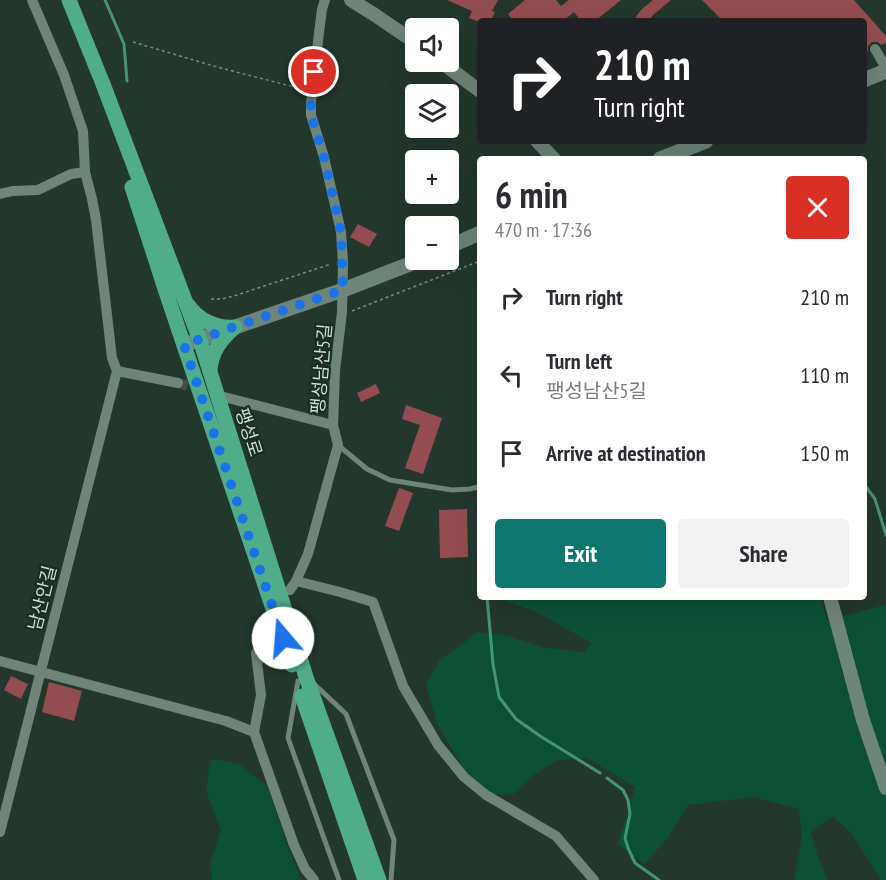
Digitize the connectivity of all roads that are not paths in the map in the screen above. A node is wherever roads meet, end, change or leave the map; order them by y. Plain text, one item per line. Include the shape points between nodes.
1 (32, 0) edge
2 (58, 0) edge
3 (69, 0) edge
4 (325, 0) edge
5 (351, 0) edge
6 (405, 35) edge
7 (875, 49) dead end
8 (886, 70) edge
9 (454, 72) edge
10 (867, 79) edge
11 (477, 89) edge
12 (540, 144) edge
13 (698, 144) edge
14 (551, 156) edge
15 (668, 156) edge
16 (85, 172) junction
17 (0, 194) edge
18 (477, 235) edge
19 (459, 243) edge
20 (405, 266) edge
21 (343, 290) junction
22 (185, 301) junction
23 (234, 327) junction
24 (200, 340) junction
25 (184, 345) junction
26 (210, 371) junction
27 (117, 372) junction
28 (178, 383) tunnel mouth
29 (224, 397) dead end
30 (333, 424) junction
31 (338, 446) junction
32 (477, 487) edge
33 (831, 600) edge
34 (263, 645) tunnel mouth
35 (0, 661) edge
36 (41, 671) junction
37 (302, 679) junction
38 (254, 732) junction
39 (886, 788) edge
40 (0, 832) edge
41 (314, 880) edge
42 (339, 880) edge
43 (365, 880) edge
44 (379, 880) edge
45 (391, 880) edge
46 (594, 880) edge

1 - 16 street via 83,131
2 - 25 main road, 팽성로 via 122,159
3 - 22 main road, 팽성로
4 - 21 street, 팽성남산5길 via 311,115 341,232
5 - 6 street
7 - 8 street
8 - 10 main road
9 - 11 street
12 - 14 street
13 - 15 main road
16 - 17 street via 71,174 38,190
16 - 27 street via 96,220 112,358
18 - 19 main road
20 - 21 main road
21 - 23 main road
21 - 30 street, 팽성남산5길 via 334,370
22 - 23 main road via 205,320
22 - 24 main road, 팽성로
23 - 24 main road
23 - 26 main road via 214,351
24 - 25 main road
24 - 26 main road, 팽성로
25 - 37 main road, 팽성로
26 - 37 main road, 팽성로
27 - 28 street
27 - 36 street, 남산안길
29 - 30 street
30 - 31 street, 팽성남산5길
31 - 32 lane via 367,469 390,480 452,490
31 - 46 street via 308,554 293,585 340,592 372,602 403,686 438,745 464,777 486,795 556,836
33 - 39 street
34 - 38 street via 256,653 261,696
35 - 36 street
36 - 38 street via 225,720
36 - 40 street, 남산안길
37 - 42 lane via 288,738
37 - 43 main road, 팽성로
37 - 44 main road, 팽성로
37 - 45 lane via 346,714 394,840
38 - 41 street via 294,845

